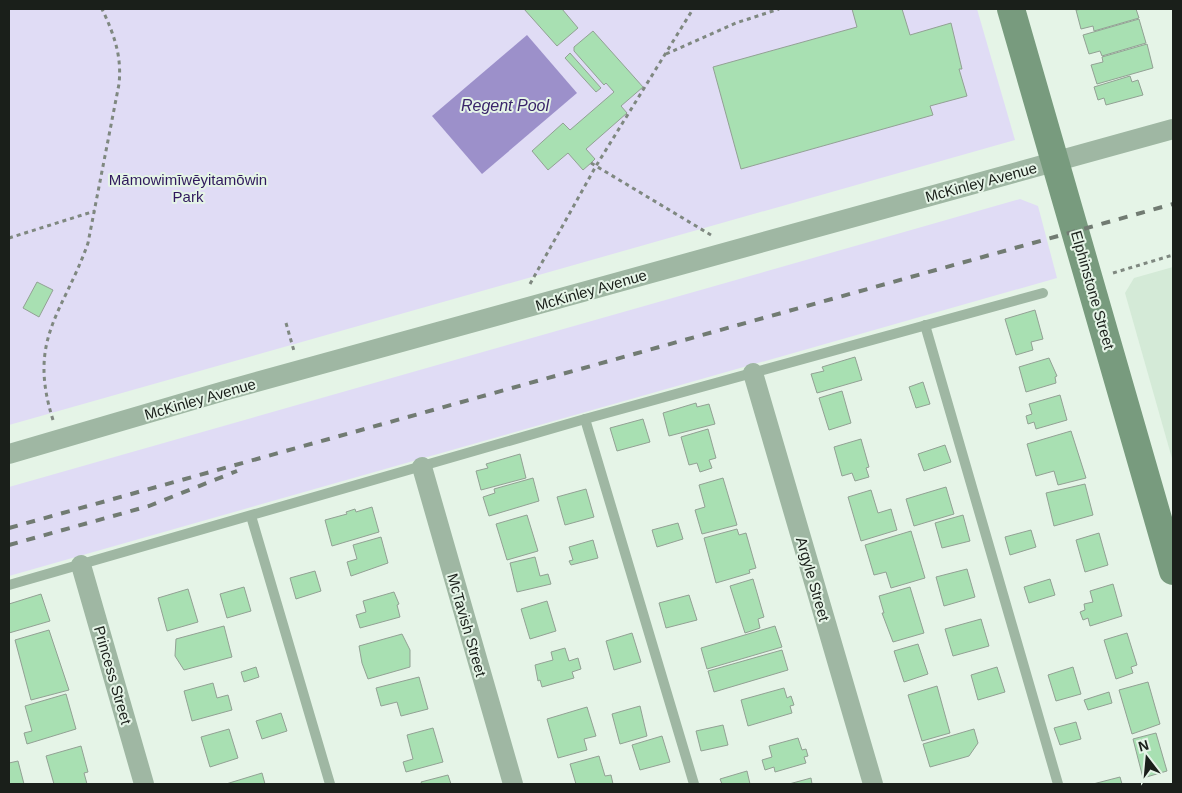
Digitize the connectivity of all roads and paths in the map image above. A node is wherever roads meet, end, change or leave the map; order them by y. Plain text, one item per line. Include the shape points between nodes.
1 (102, 9) edge
2 (693, 9) edge
3 (780, 9) edge
4 (1012, 9) edge
5 (665, 54) junction
6 (1173, 129) edge
7 (1056, 161) junction
8 (591, 163) dead end
9 (596, 166) junction
10 (95, 211) junction
11 (9, 238) edge
12 (735, 250) junction
13 (1173, 255) edge
14 (1090, 280) junction
15 (1043, 293) dead end
16 (515, 311) junction
17 (286, 323) dead end
18 (924, 325) junction
19 (300, 370) junction
20 (753, 373) junction
21 (585, 419) junction
22 (60, 439) junction
23 (9, 454) edge
24 (422, 467) junction
25 (252, 516) junction
26 (81, 565) junction
27 (1173, 570) edge
28 (9, 585) edge
29 (144, 784) edge
30 (330, 784) edge
31 (513, 784) edge
32 (694, 784) edge
33 (873, 784) edge
34 (1058, 784) edge

1 - 10 path via 115,38 121,67
2 - 5 path
3 - 5 path via 736,23
4 - 7 street, Elphinstone Street
5 - 9 path
6 - 7 street, McKinley Avenue
7 - 12 street, McKinley Avenue
7 - 14 street, Elphinstone Street
8 - 9 path
9 - 12 path
9 - 16 path
10 - 11 path
10 - 22 path via 88,243 53,319 43,356 47,398
12 - 16 street, McKinley Avenue
13 - 14 path
14 - 27 street, Elphinstone Street
15 - 18 lane
16 - 19 street, McKinley Avenue
17 - 19 path
18 - 20 lane
18 - 34 lane
19 - 22 street, McKinley Avenue
20 - 21 lane
20 - 33 street, Argyle Street
21 - 24 lane
21 - 32 lane
22 - 23 street, McKinley Avenue
24 - 25 lane
24 - 31 street, McTavish Street
25 - 26 lane
25 - 30 lane
26 - 28 lane
26 - 29 street, Princess Street

